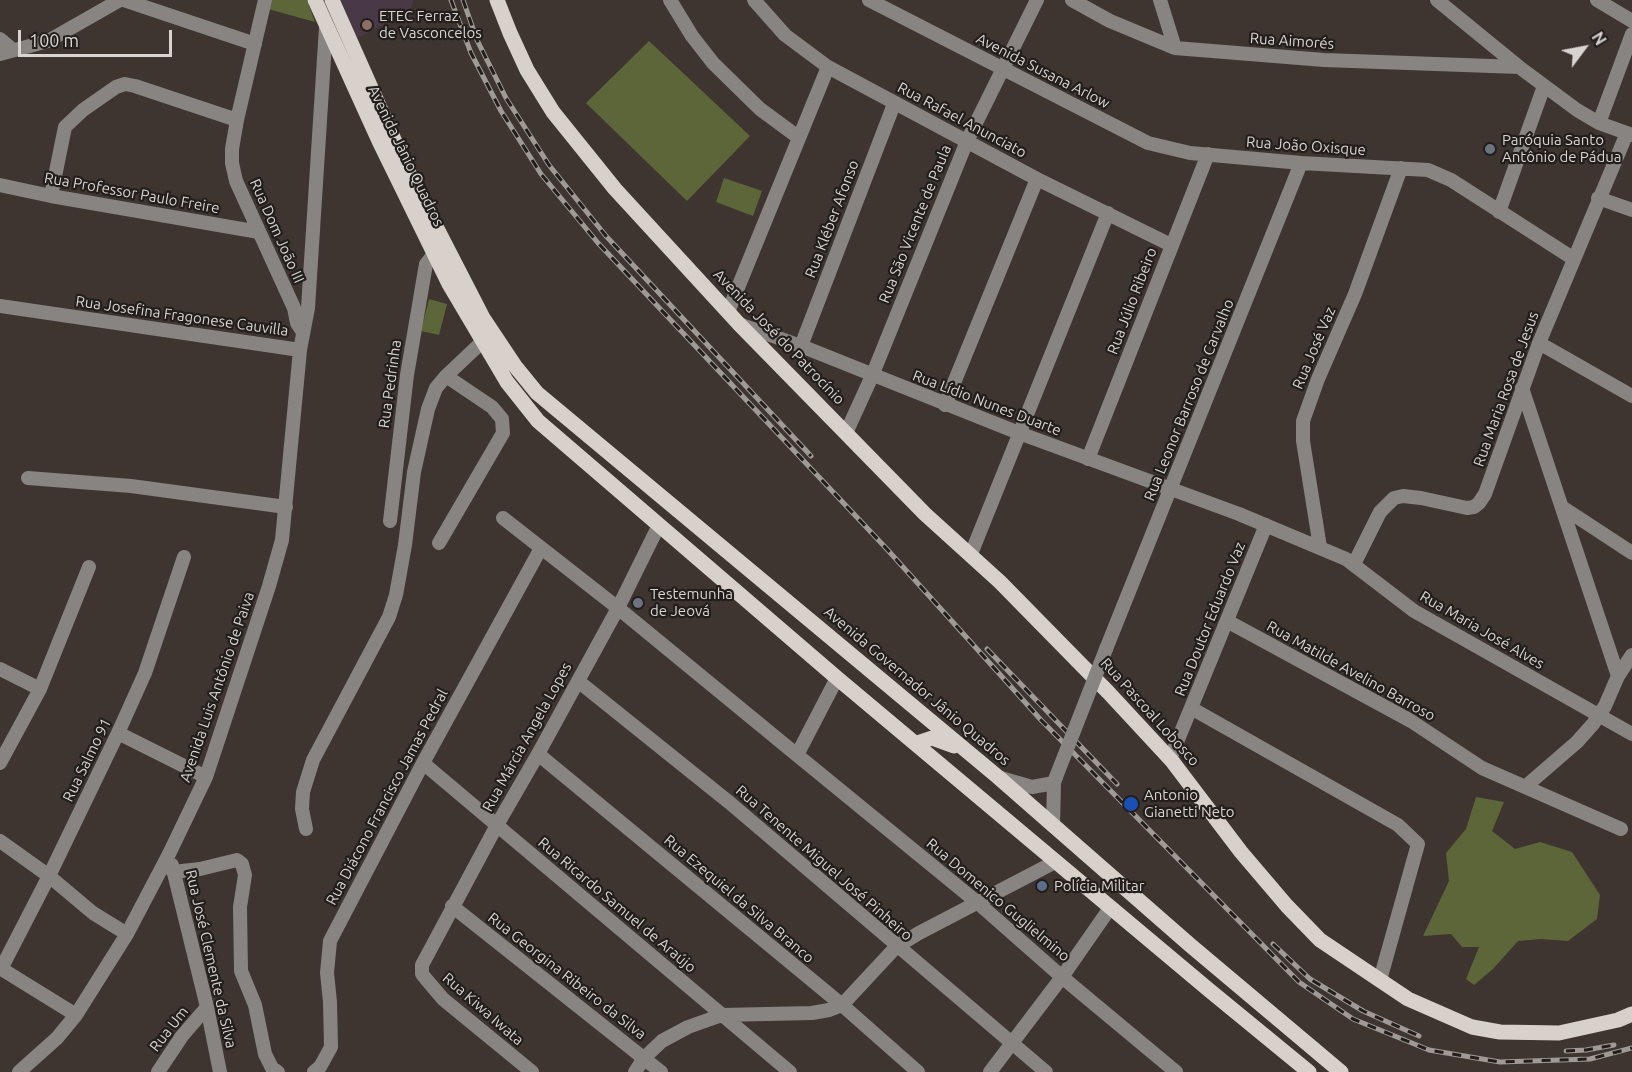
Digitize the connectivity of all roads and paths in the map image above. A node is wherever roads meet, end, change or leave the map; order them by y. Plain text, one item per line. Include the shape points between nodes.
1 (122, 0) edge
2 (265, 0) edge
3 (315, 0) edge
4 (332, 0) edge
5 (670, 0) edge
6 (754, 0) edge
7 (869, 0) edge
8 (1037, 0) edge
9 (1072, 0) edge
10 (1160, 0) edge
11 (1437, 0) edge
12 (1597, 0) edge
13 (501, 1) edge
14 (1449, 6) edge
15 (1632, 21) edge
16 (326, 27) junction
17 (1632, 34) edge
18 (0, 39) edge
19 (255, 44) junction
20 (1175, 48) junction
21 (7, 52) edge
22 (828, 67) junction
23 (1520, 67) junction
24 (1004, 70) junction
25 (1544, 86) junction
26 (894, 104) junction
27 (237, 120) junction
28 (1599, 123) junction
29 (1629, 134) edge
30 (798, 137) junction
31 (967, 141) junction
32 (1208, 154) junction
33 (1301, 163) junction
34 (1401, 168) junction
35 (1037, 179) junction
36 (0, 185) edge
37 (51, 196) junction
38 (1598, 198) junction
39 (1632, 210) edge
40 (1499, 212) junction
41 (1108, 213) junction
42 (259, 232) junction
43 (1171, 245) junction
44 (434, 254) junction
45 (1574, 259) junction
46 (0, 306) edge
47 (728, 312) junction
48 (477, 320) junction
49 (739, 324) junction
50 (303, 332) junction
51 (482, 342) junction
52 (1539, 343) junction
53 (797, 344) junction
54 (300, 350) junction
55 (771, 354) junction
56 (446, 376) junction
57 (872, 376) junction
58 (1522, 388) junction
59 (537, 393) junction
60 (1632, 396) edge
61 (945, 405) junction
62 (525, 406) junction
63 (846, 433) junction
64 (1019, 433) junction
65 (1088, 459) junction
66 (28, 478) dead end
67 (1171, 489) junction
68 (286, 507) junction
69 (1562, 507) junction
70 (503, 518) dead end
71 (390, 521) dead end
72 (659, 525) junction
73 (1266, 525) junction
74 (439, 543) dead end
75 (1320, 547) junction
76 (541, 548) junction
77 (1632, 553) edge
78 (971, 554) junction
79 (184, 557) dead end
80 (1354, 564) junction
81 (89, 567) dead end
82 (618, 608) junction
83 (1227, 621) junction
84 (835, 642) junction
85 (1632, 655) edge
86 (1081, 664) joint
87 (823, 666) junction
88 (865, 667) junction
89 (0, 669) edge
90 (1618, 676) junction
91 (578, 681) junction
92 (842, 682) junction
93 (40, 689) junction
94 (1191, 708) junction
95 (1599, 715) junction
96 (118, 733) junction
97 (1632, 734) edge
98 (917, 744) junction
99 (965, 750) junction
100 (538, 754) junction
101 (797, 754) junction
102 (1170, 759) junction
103 (423, 763) junction
104 (0, 764) edge
105 (206, 777) junction
106 (998, 777) junction
107 (1055, 780) junction
108 (1525, 787) junction
109 (995, 810) junction
110 (496, 825) junction
111 (1053, 826) junction
112 (306, 829) dead end
113 (1621, 829) dead end
114 (0, 841) edge
115 (1080, 850) junction
116 (169, 855) junction
117 (1055, 862) junction
118 (173, 872) junction
119 (49, 876) junction
120 (978, 903) junction
121 (452, 906) junction
122 (1110, 908) junction
123 (127, 934) junction
124 (896, 947) junction
125 (422, 965) joint
126 (1, 968) edge
127 (1062, 977) junction
128 (1380, 980) junction
129 (842, 1005) junction
130 (207, 1007) junction
131 (1632, 1014) edge
132 (76, 1015) junction
133 (722, 1015) junction
134 (1012, 1045) junction
135 (644, 1058) junction
136 (19, 1072) edge
137 (158, 1072) edge
138 (220, 1072) edge
139 (278, 1072) edge
140 (314, 1072) edge
141 (532, 1072) edge
142 (635, 1072) edge
143 (661, 1072) edge
144 (790, 1072) edge
145 (918, 1072) edge
146 (990, 1072) edge
147 (1046, 1072) edge
148 (1176, 1072) edge
149 (1310, 1072) edge
150 (1341, 1072) edge

1 - 19 street
1 - 21 street via 48,41
2 - 19 street, Rua Dom João III
3 - 16 main road, Avenida Jânio Quadros
4 - 48 main road, Avenida Jânio Quadros
5 - 30 street via 713,63 760,109
6 - 22 street, Rua Rafael Anunciato via 785,35
7 - 24 street, Avenida Susana Arlow
8 - 24 street, Rua São Vicente de Paula
9 - 20 street, Rua Aimorés
10 - 20 street
11 - 14 street
12 - 15 street
13 - 47 main road, Avenida José do Patrocínio via 527,70 553,112 615,189
14 - 23 street
16 - 44 main road, Avenida Jânio Quadros
16 - 50 street, Avenida Luis Antônio de Paiva via 312,264
17 - 28 street
18 - 21 street
19 - 27 street, Rua Dom João III
20 - 23 street, Rua Aimorés via 1324,60
22 - 26 street, Rua Rafael Anunciato
22 - 30 street
23 - 25 street
24 - 31 street, Rua São Vicente de Paula
24 - 32 street, Avenida Susana Arlow via 1148,143
25 - 28 street
25 - 40 street
26 - 31 street, Rua Rafael Anunciato
26 - 53 street, Rua Kléber Afonso
27 - 37 street via 135,86 116,87 65,127
27 - 42 street, Rua Dom João III via 232,163
28 - 29 street
29 - 38 street, Rua Maria Rosa de Jesus
30 - 47 street
31 - 35 street, Rua Rafael Anunciato
31 - 57 street, Rua São Vicente de Paula
32 - 33 street, Rua João Oxisque
32 - 43 street, Rua Júlio Ribeiro
33 - 34 street, Rua João Oxisque
33 - 67 street, Rua Leonor Barroso de Carvalho
34 - 40 street, Rua João Oxisque via 1428,170 1451,180
34 - 75 street, Rua José Vaz via 1303,421
35 - 41 street, Rua Rafael Anunciato
35 - 61 street
36 - 37 street, Rua Professor Paulo Freire
37 - 42 street, Rua Professor Paulo Freire
38 - 39 street
38 - 45 street, Rua Maria Rosa de Jesus
40 - 45 street, Rua João Oxisque
41 - 43 street, Rua Rafael Anunciato
41 - 64 street
42 - 50 street, Rua Dom João III
43 - 65 street, Rua Júlio Ribeiro
44 - 48 main road, Avenida Jânio Quadros
44 - 71 street, Rua Pedrinha via 426,264 407,375
45 - 52 street, Rua Maria Rosa de Jesus
46 - 54 street, Rua Josefina Fragonese Cauvilla
47 - 49 main road, Avenida José do Patrocínio
48 - 51 main road
48 - 59 main road, Avenida Governador Jânio Quadros
49 - 53 street, Rua Lídio Nunes Duarte
49 - 55 main road, Avenida José do Patrocínio
50 - 54 street, Avenida Luis Antônio de Paiva
51 - 56 street
51 - 62 main road
52 - 58 street, Rua Maria Rosa de Jesus
52 - 60 street
53 - 55 street
53 - 57 street, Rua Lídio Nunes Duarte
54 - 68 street, Avenida Luis Antônio de Paiva
55 - 63 main road, Avenida José do Patrocínio
56 - 74 street via 492,407 502,419 503,433
56 - 112 street via 436,388 428,409 414,472 396,595 313,760 303,792
57 - 61 street, Rua Lídio Nunes Duarte
57 - 63 street, Rua São Vicente de Paula
58 - 69 street
58 - 80 street, Rua Maria Rosa de Jesus via 1479,503 1467,508 1421,498 1394,498 1380,512
59 - 62 main road
59 - 84 main road, Avenida Governador Jânio Quadros
61 - 64 street, Rua Lídio Nunes Duarte
62 - 72 main road via 537,421
63 - 78 main road, Avenida José do Patrocínio
64 - 65 street, Rua Lídio Nunes Duarte
64 - 78 street
65 - 67 street, Rua Lídio Nunes Duarte
66 - 68 street via 131,486
67 - 73 street, Rua Lídio Nunes Duarte
67 - 107 street, Rua Leonor Barroso de Carvalho, bridge
68 - 105 street, Avenida Luis Antônio de Paiva via 282,540 269,586
69 - 77 street
69 - 90 street
70 - 76 street, Rua Domenico Guglielmino
72 - 82 street, Rua Márcia Angela Lopes
72 - 87 main road
73 - 75 street, Rua Maria José Alves
73 - 83 street, Rua Doutor Eduardo Vaz
75 - 80 street, Rua Maria José Alves
76 - 82 street, Rua Domenico Guglielmino
76 - 103 street, Rua Diácono Francisco Jamas Pedral
78 - 86 main road, Avenida José do Patrocínio
79 - 96 street, Rua Salmo 91 via 145,673
80 - 95 street, Rua Maria José Alves via 1413,611
81 - 93 street
82 - 91 street, Rua Márcia Angela Lopes
82 - 101 street, Rua Domenico Guglielmino
83 - 94 street, Rua Doutor Eduardo Vaz
83 - 108 street, Rua Matilde Avelino Barroso via 1411,721 1482,768
84 - 87 main road via 834,657
84 - 88 main road, Avenida Governador Jânio Quadros
85 - 90 street
86 - 102 main road, Rua Pascoal Lobosco
87 - 92 main road
88 - 92 main road
88 - 99 main road, Avenida Governador Jânio Quadros
89 - 93 street
90 - 95 street
91 - 100 street, Rua Márcia Angela Lopes
91 - 124 street, Rua Tenente Miguel José Pinheiro via 730,804
92 - 98 main road
92 - 101 street
93 - 104 street
94 - 102 street, Rua Doutor Eduardo Vaz
94 - 128 street via 1398,825 1418,844
95 - 97 street, Rua Maria José Alves
95 - 108 street via 1576,742
96 - 105 street
96 - 119 street, Rua Salmo 91
98 - 99 main road via 932,738
98 - 109 main road
99 - 106 main road, Avenida Governador Jânio Quadros
100 - 110 street, Rua Márcia Angela Lopes
100 - 129 street, Rua Ezequiel da Silva Branco
101 - 120 street, Rua Domenico Guglielmino
102 - 128 main road, Rua Pascoal Lobosco via 1295,915 1320,940
103 - 110 street, Rua Ricardo Samuel de Araújo
103 - 140 street, Rua Diácono Francisco Jamas Pedral via 330,940 327,973 331,1047
105 - 116 street, Avenida Luis Antônio de Paiva
106 - 107 street via 1032,788
106 - 111 main road, Avenida Governador Jânio Quadros
107 - 111 street
108 - 113 street, Rua Matilde Avelino Barroso
109 - 111 main road via 1039,837
109 - 117 main road
110 - 121 street, Rua Márcia Angela Lopes
110 - 133 street, Rua Ricardo Samuel de Araújo
111 - 115 main road, Avenida Governador Jânio Quadros
114 - 119 street
115 - 117 main road
115 - 150 main road, Avenida Governador Jânio Quadros
116 - 118 street, Rua José Clemente da Silva
116 - 123 street, Avenida Luis Antônio de Paiva
117 - 120 street
117 - 122 main road
118 - 130 street, Rua José Clemente da Silva
118 - 139 street via 237,860 244,868 241,971 255,1005 265,1054
119 - 123 street via 93,913
119 - 126 street, Rua Salmo 91
120 - 124 street
120 - 127 street, Rua Domenico Guglielmino
121 - 125 street, Rua Márcia Angela Lopes
121 - 135 street, Rua Georgina Ribeiro da Silva
122 - 127 street
122 - 149 main road
123 - 132 street, Avenida Luis Antônio de Paiva
124 - 129 street
124 - 134 street, Rua Tenente Miguel José Pinheiro
125 - 141 street, Rua Kiwa Iwata via 422,974 443,999
126 - 132 street
127 - 134 street
127 - 148 street, Rua Domenico Guglielmino
128 - 131 main road, Rua Pascoal Lobosco via 1408,999 1452,1020 1500,1032 1559,1033
129 - 133 street via 812,1013
129 - 145 street, Rua Ezequiel da Silva Branco
130 - 137 street, Rua Um
130 - 138 street, Rua José Clemente da Silva
132 - 136 street, Avenida Luis Antônio de Paiva
133 - 135 street via 662,1041
133 - 144 street, Rua Ricardo Samuel de Araújo
134 - 146 street
134 - 147 street, Rua Tenente Miguel José Pinheiro
135 - 142 street
135 - 143 street, Rua Georgina Ribeiro da Silva

